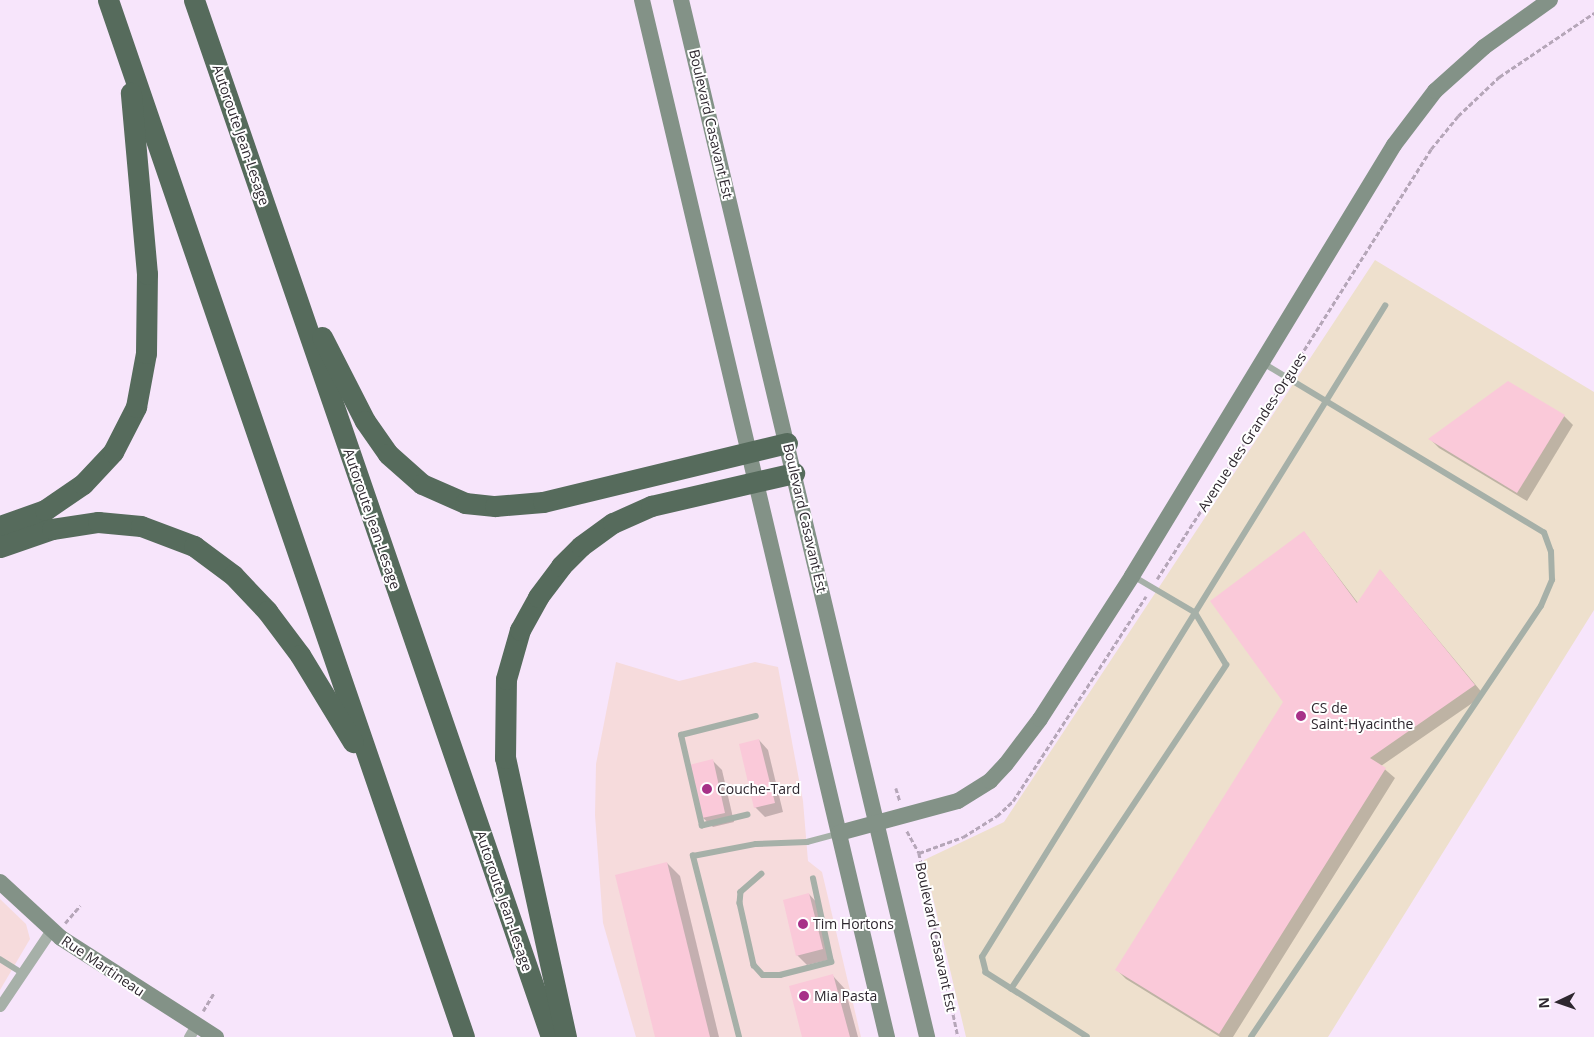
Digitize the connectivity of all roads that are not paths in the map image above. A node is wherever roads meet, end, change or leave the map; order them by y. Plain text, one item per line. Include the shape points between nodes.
1 (108, 0) edge
2 (194, 0) edge
3 (642, 0) edge
4 (681, 0) edge
5 (1550, 0) edge
6 (127, 55) junction
7 (288, 272) junction
8 (1385, 306) dead end
9 (1260, 362) junction
10 (1327, 400) junction
11 (787, 443) junction
12 (748, 452) junction
13 (794, 473) junction
14 (756, 482) junction
15 (0, 526) edge
16 (0, 547) edge
17 (1132, 576) junction
18 (1195, 613) junction
19 (756, 716) dead end
20 (375, 778) junction
21 (748, 814) dead end
22 (877, 824) junction
23 (839, 833) junction
24 (762, 874) dead end
25 (813, 879) dead end
26 (0, 882) edge
27 (55, 930) junction
28 (0, 959) edge
29 (21, 972) junction
30 (1011, 989) junction
31 (0, 1006) edge
32 (195, 1027) edge
33 (216, 1037) edge
34 (464, 1037) edge
35 (551, 1037) edge
36 (566, 1037) edge
37 (739, 1037) edge
38 (887, 1037) edge
39 (927, 1037) edge
40 (1087, 1037) edge
41 (1251, 1037) edge

1 - 6 highway
2 - 7 highway, Autoroute Jean-Lesage
3 - 12 street
4 - 11 street, Boulevard Casavant Est
5 - 9 street, Avenue des Grandes-Orgues via 1484,47 1435,91 1394,145
6 - 15 highway via 147,266 147,337 139,395 120,441 84,484 45,510
6 - 20 highway
7 - 12 highway via 379,442 410,475 451,498 488,506 534,503
7 - 35 highway, Autoroute Jean-Lesage
8 - 10 lane
9 - 10 lane
9 - 17 street, Avenue des Grandes-Orgues
10 - 18 lane
10 - 41 lane via 1544,533 1551,552 1552,580 1541,606
11 - 12 highway
11 - 13 street, Boulevard Casavant Est
12 - 14 street
13 - 14 highway
13 - 22 street, Boulevard Casavant Est
14 - 23 street
14 - 36 highway via 650,506 603,529 552,576 531,608 516,640 505,691 505,758
16 - 20 highway via 52,530 98,522 141,526 194,546 233,575 285,633
17 - 18 lane
17 - 22 street, Avenue des Grandes-Orgues via 1040,719 990,781 944,807
18 - 30 lane via 1226,665
18 - 30 lane via 982,957 986,973
19 - 21 lane via 681,735 702,826
20 - 34 highway
22 - 23 street, Avenue des Grandes-Orgues
22 - 39 street, Boulevard Casavant Est
23 - 37 lane via 807,842 756,844 693,856
23 - 38 street
24 - 25 lane via 741,892 740,903 754,965 763,975 780,975 831,962
26 - 27 street, Rue Martineau
27 - 29 street
27 - 32 street, Rue Martineau
28 - 29 lane
29 - 31 street
30 - 40 lane
32 - 33 street, Rue Martineau

